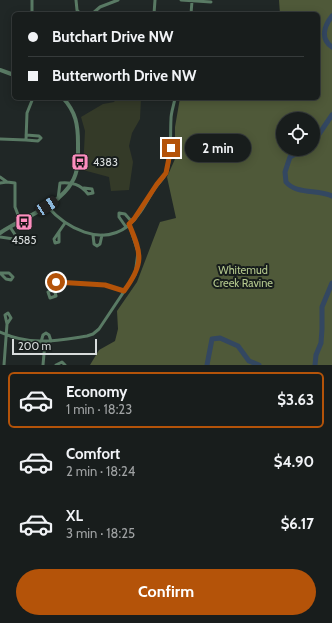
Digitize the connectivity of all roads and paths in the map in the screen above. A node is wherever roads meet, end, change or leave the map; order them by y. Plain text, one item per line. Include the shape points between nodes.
1 (32, 0) edge
2 (76, 0) edge
3 (118, 0) edge
4 (155, 0) edge
5 (181, 0) edge
6 (192, 1) edge
7 (211, 2) dead end
8 (32, 12) edge
9 (78, 12) edge
10 (94, 12) edge
11 (154, 12) edge
12 (190, 12) edge
13 (0, 70) edge
14 (12, 74) edge
15 (32, 100) edge
16 (65, 100) edge
17 (175, 100) edge
18 (26, 135) junction
19 (0, 139) edge
20 (26, 140) junction
21 (0, 177) edge
22 (7, 182) junction
23 (72, 182) junction
24 (0, 183) edge
25 (84, 188) dead end
26 (58, 199) junction
27 (47, 206) junction
28 (20, 220) junction
29 (65, 223) junction
30 (129, 224) junction
31 (10, 226) junction
32 (59, 232) dead end
33 (0, 233) edge
34 (93, 235) junction
35 (102, 235) junction
36 (0, 238) edge
37 (54, 289) dead end
38 (124, 291) junction
39 (7, 324) dead end
40 (0, 332) edge
41 (6, 334) junction
42 (51, 341) junction
43 (43, 342) junction
44 (4, 365) edge
45 (43, 365) edge
46 (56, 365) edge
47 (65, 365) edge

1 - 8 street
2 - 9 street
3 - 10 street
4 - 11 street
5 - 6 street
6 - 7 street
6 - 12 street
13 - 14 street
15 - 18 street via 27,113
16 - 23 street via 73,111 78,126 78,165
17 - 30 street via 171,118 171,148 166,173
18 - 20 street
18 - 20 street via 40,138 38,141
19 - 20 street
21 - 22 street
22 - 24 street
22 - 28 street via 15,183 15,207
23 - 25 street
23 - 26 street
23 - 26 street via 59,184
26 - 27 street
27 - 28 street
27 - 29 street
28 - 31 street
29 - 32 street
29 - 34 street
30 - 35 street via 114,233
30 - 38 street via 137,244 139,259 135,275
31 - 33 street
31 - 36 street via 16,236 14,239
34 - 35 street
34 - 35 street via 94,244 97,246
37 - 38 street via 56,282 105,285
38 - 42 street via 94,334
39 - 41 street
40 - 41 street
41 - 43 street via 24,340
41 - 44 street
42 - 43 street
42 - 43 street via 46,333 43,335
43 - 45 street
46 - 47 street via 62,362

